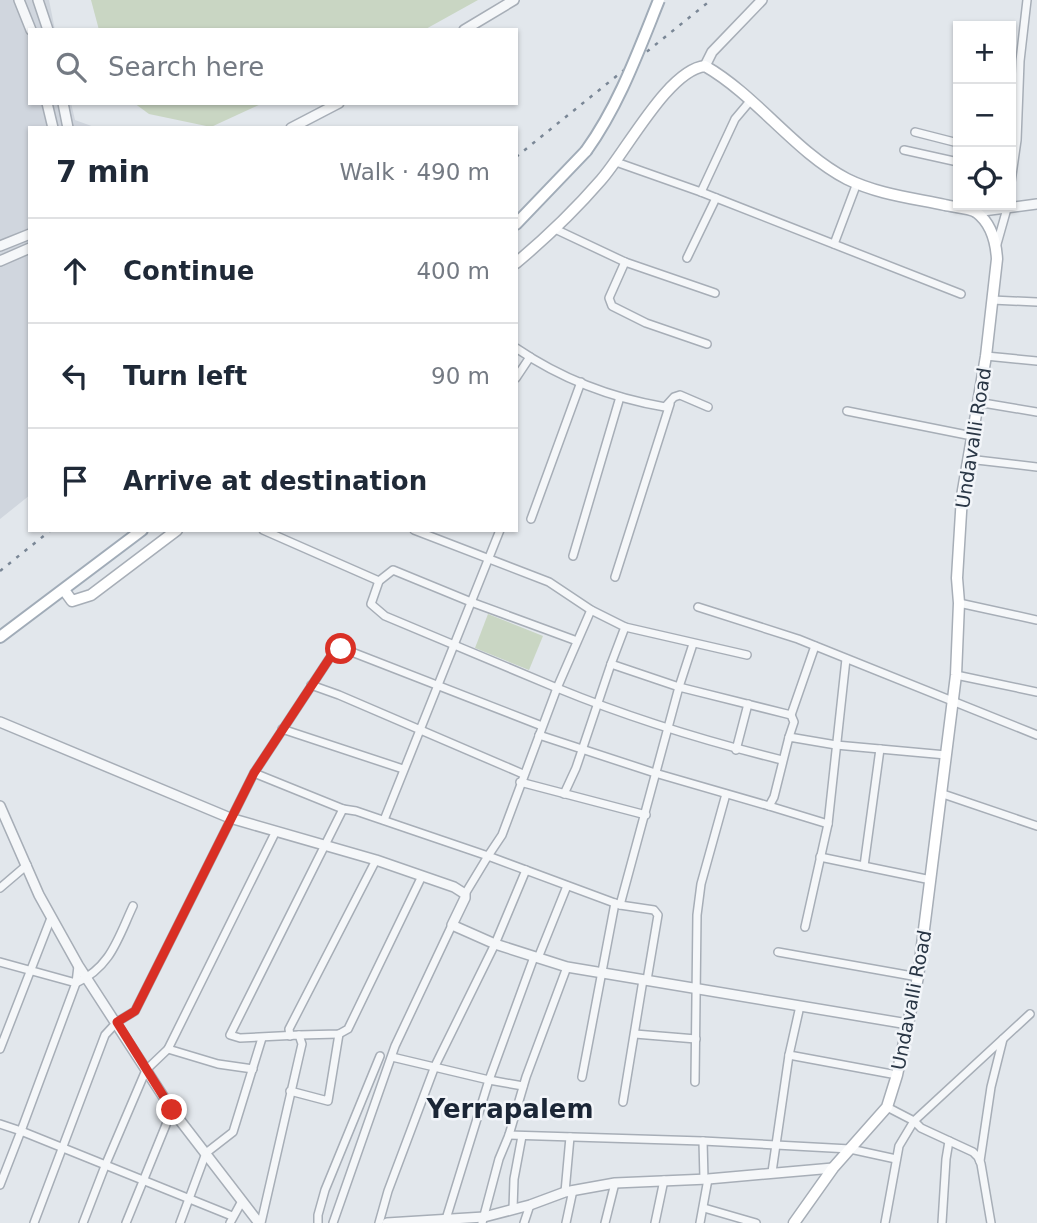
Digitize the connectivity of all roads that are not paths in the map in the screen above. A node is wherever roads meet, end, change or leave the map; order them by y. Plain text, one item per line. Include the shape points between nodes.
1 (19, 0) edge
2 (38, 0) edge
3 (514, 0) edge
4 (659, 0) edge
5 (762, 0) edge
6 (1027, 0) edge
7 (30, 28) edge
8 (47, 28) edge
9 (467, 28) edge
10 (705, 66) junction
11 (751, 100) junction
12 (47, 105) edge
13 (63, 105) edge
14 (335, 105) edge
15 (53, 126) edge
16 (68, 126) edge
17 (295, 126) edge
18 (915, 132) dead end
19 (953, 142) edge
20 (1015, 147) edge
21 (904, 150) dead end
22 (953, 161) edge
23 (616, 162) junction
24 (857, 183) junction
25 (701, 192) junction
26 (716, 198) junction
27 (1037, 204) edge
28 (1016, 205) edge
29 (986, 210) edge
30 (1007, 210) edge
31 (975, 212) junction
32 (518, 222) edge
33 (555, 229) junction
34 (28, 235) edge
35 (834, 244) junction
36 (997, 244) junction
37 (0, 246) edge
38 (28, 249) edge
39 (687, 258) dead end
40 (0, 261) edge
41 (518, 262) edge
42 (625, 262) junction
43 (715, 293) dead end
44 (961, 294) dead end
45 (992, 300) junction
46 (1037, 302) edge
47 (707, 344) dead end
48 (518, 349) edge
49 (986, 356) junction
50 (530, 357) junction
51 (1037, 361) edge
52 (518, 375) edge
53 (581, 382) junction
54 (620, 397) junction
55 (977, 402) junction
56 (670, 404) junction
57 (708, 407) dead end
58 (847, 411) dead end
59 (1037, 412) edge
60 (972, 436) junction
61 (968, 459) junction
62 (1037, 467) edge
63 (531, 519) dead end
64 (139, 532) edge
65 (174, 532) edge
66 (268, 532) edge
67 (419, 532) edge
68 (499, 532) edge
69 (573, 556) dead end
70 (490, 559) junction
71 (615, 577) dead end
72 (379, 581) junction
73 (64, 590) junction
74 (471, 603) junction
75 (959, 603) junction
76 (698, 607) dead end
77 (591, 610) junction
78 (1037, 620) edge
79 (625, 627) junction
80 (0, 637) edge
81 (577, 641) junction
82 (454, 644) junction
83 (692, 644) junction
84 (815, 646) junction
85 (747, 655) dead end
86 (846, 659) junction
87 (611, 664) junction
88 (956, 675) junction
89 (311, 685) junction
90 (439, 686) junction
91 (679, 687) junction
92 (557, 688) junction
93 (1037, 692) edge
94 (953, 702) junction
95 (748, 704) junction
96 (598, 705) junction
97 (792, 715) junction
98 (0, 722) edge
99 (542, 726) junction
100 (667, 728) junction
101 (282, 729) junction
102 (420, 729) junction
103 (538, 735) junction
104 (1037, 736) edge
105 (789, 737) junction
106 (836, 745) junction
107 (581, 749) junction
108 (880, 749) junction
109 (736, 750) junction
110 (946, 755) junction
111 (782, 761) junction
112 (403, 769) junction
113 (254, 773) junction
114 (655, 773) junction
115 (523, 774) junction
116 (520, 782) junction
117 (564, 794) junction
118 (726, 794) junction
119 (943, 794) junction
120 (0, 806) edge
121 (769, 806) junction
122 (343, 810) junction
123 (646, 815) junction
124 (230, 818) junction
125 (384, 820) junction
126 (828, 824) junction
127 (1037, 826) edge
128 (275, 833) junction
129 (324, 845) junction
130 (488, 856) junction
131 (820, 857) junction
132 (376, 860) junction
133 (27, 865) junction
134 (864, 866) junction
135 (526, 870) junction
136 (422, 876) junction
137 (931, 880) junction
138 (566, 887) junction
139 (0, 888) edge
140 (465, 894) junction
141 (618, 904) junction
142 (133, 906) dead end
143 (51, 918) junction
144 (452, 925) junction
145 (805, 927) dead end
146 (495, 944) junction
147 (778, 952) dead end
148 (536, 958) junction
149 (0, 961) edge
150 (78, 965) junction
151 (567, 967) junction
152 (30, 970) junction
153 (601, 973) junction
154 (918, 977) junction
155 (88, 978) junction
156 (645, 980) junction
157 (76, 983) junction
158 (695, 989) junction
159 (800, 1006) junction
160 (1030, 1014) dead end
161 (117, 1022) junction
162 (908, 1024) junction
163 (340, 1034) junction
164 (635, 1034) junction
165 (299, 1035) junction
166 (290, 1036) junction
167 (262, 1038) junction
168 (696, 1039) junction
169 (1003, 1039) junction
170 (0, 1049) edge
171 (168, 1049) junction
172 (789, 1055) junction
173 (380, 1056) dead end
174 (392, 1057) junction
175 (435, 1066) junction
176 (253, 1069) junction
177 (146, 1070) junction
178 (897, 1075) junction
179 (582, 1077) dead end
180 (489, 1080) junction
181 (695, 1082) dead end
182 (523, 1086) junction
183 (290, 1091) junction
184 (623, 1102) dead end
185 (887, 1107) junction
186 (172, 1110) junction
187 (914, 1121) junction
188 (0, 1124) edge
189 (21, 1131) junction
190 (509, 1135) junction
191 (522, 1136) junction
192 (570, 1137) junction
193 (703, 1141) junction
194 (949, 1141) junction
195 (776, 1145) junction
196 (62, 1148) junction
197 (850, 1149) junction
198 (206, 1153) junction
199 (896, 1159) junction
200 (980, 1161) junction
201 (105, 1166) junction
202 (833, 1168) junction
203 (772, 1172) junction
204 (143, 1179) junction
205 (706, 1179) junction
206 (664, 1180) junction
207 (614, 1183) junction
208 (0, 1185) edge
209 (569, 1191) junction
210 (189, 1198) junction
211 (242, 1201) junction
212 (530, 1205) junction
213 (704, 1208) junction
214 (513, 1209) junction
215 (446, 1219) junction
216 (231, 1220) edge
217 (483, 1220) edge
218 (434, 1221) edge
219 (743, 1221) edge
220 (34, 1223) edge
221 (83, 1223) edge
222 (126, 1223) edge
223 (180, 1223) edge
224 (260, 1223) edge
225 (318, 1223) edge
226 (333, 1223) edge
227 (379, 1223) edge
228 (387, 1223) edge
229 (524, 1223) edge
230 (566, 1223) edge
231 (605, 1223) edge
232 (655, 1223) edge
233 (701, 1223) edge
234 (755, 1223) edge
235 (794, 1223) edge
236 (885, 1223) edge
237 (942, 1223) edge
238 (991, 1223) edge

1 - 7 street
2 - 8 street
3 - 9 street
4 - 32 main road, bridge via 603,127
5 - 10 street via 712,52
6 - 20 street
10 - 11 main road
10 - 23 main road via 689,71 650,109
11 - 24 main road via 821,162
11 - 25 street via 735,119
12 - 15 street
13 - 16 street
14 - 17 street
18 - 19 street
21 - 22 street
23 - 25 street
23 - 33 main road
24 - 31 main road
24 - 35 street
25 - 26 street
26 - 35 street
26 - 39 street
27 - 28 street
29 - 31 street
30 - 36 street
31 - 36 main road
33 - 41 main road
33 - 42 street
34 - 37 street
35 - 44 street
36 - 45 main road, Undavalli Road
38 - 40 street
42 - 43 street
42 - 47 street via 609,298 612,306
45 - 46 street
45 - 49 main road, Undavalli Road
48 - 50 street
49 - 51 street
49 - 55 main road, Undavalli Road
50 - 52 street
50 - 53 street
53 - 54 street
53 - 63 street
54 - 56 street via 663,407
54 - 69 street
55 - 59 street
55 - 60 main road, Undavalli Road
56 - 57 street via 680,395
56 - 71 street
58 - 60 street
60 - 61 main road, Undavalli Road
61 - 62 street
61 - 75 main road, Undavalli Road via 959,532
64 - 73 main road
65 - 73 main road via 91,595 72,601
66 - 72 street
67 - 70 street
68 - 70 street
70 - 74 street
70 - 77 street via 549,582
72 - 74 street via 393,570
72 - 82 street via 371,604 385,616
73 - 80 main road
74 - 81 street
74 - 82 street
75 - 78 street
75 - 88 main road, Undavalli Road
76 - 84 street
77 - 79 street
77 - 81 street
79 - 83 street
79 - 87 street
81 - 92 street
82 - 90 street
82 - 92 street
83 - 85 street
83 - 91 street
84 - 86 street
84 - 97 street
86 - 94 street
86 - 106 street
87 - 91 street
87 - 96 street
88 - 93 street
88 - 94 main road, Undavalli Road
89 - 90 street via 340,648
89 - 101 street
89 - 102 street
90 - 99 street
90 - 102 street
91 - 95 street
91 - 100 street
92 - 96 street
92 - 99 street
94 - 104 street
94 - 110 main road, Undavalli Road
95 - 97 street
95 - 109 street
96 - 100 street
96 - 107 street
97 - 105 street
98 - 124 street
99 - 103 street
100 - 109 street
100 - 114 street
101 - 112 street
101 - 113 street
102 - 112 street
102 - 115 street
103 - 107 street
103 - 115 street
105 - 106 street
105 - 111 street
106 - 108 street
106 - 126 street
107 - 114 street
107 - 117 street
108 - 110 street
108 - 134 street
109 - 111 street
110 - 119 main road, Undavalli Road
111 - 121 street
112 - 125 street
113 - 122 street
113 - 124 street
114 - 118 street
114 - 123 street
115 - 116 street
116 - 117 street
116 - 130 street via 502,835
117 - 123 street
118 - 121 street
118 - 158 street via 701,884
119 - 127 street
119 - 137 main road, Undavalli Road
120 - 133 street
121 - 126 street
122 - 125 street
122 - 129 street
123 - 141 street
124 - 128 street
124 - 161 street via 135,1011
125 - 130 street
126 - 131 street
128 - 129 street
128 - 171 street
129 - 132 street
129 - 167 street via 230,1035
130 - 135 street
130 - 140 street
131 - 134 street
131 - 145 street
132 - 136 street
132 - 166 street via 289,1028
133 - 139 street
133 - 143 street
134 - 137 street
135 - 138 street
135 - 146 street
136 - 140 street
136 - 163 street via 348,1029
137 - 154 main road, Undavalli Road
138 - 141 street
138 - 148 street
140 - 144 street
141 - 153 street
141 - 156 street via 658,913
142 - 155 street via 104,965
143 - 150 street
143 - 152 street
144 - 146 street
144 - 174 street
146 - 148 street
146 - 175 street
147 - 154 street
148 - 151 street
148 - 180 street
149 - 152 street
150 - 155 street
150 - 157 street
151 - 153 street
151 - 182 street
152 - 157 street
152 - 170 street
153 - 156 street
153 - 179 street
154 - 162 main road, Undavalli Road
155 - 157 street
155 - 161 street
156 - 158 street
156 - 164 street
157 - 189 street
158 - 159 street
158 - 168 street
159 - 162 street
159 - 172 street
160 - 169 street
161 - 177 street
161 - 196 street via 105,1035
162 - 178 main road, Undavalli Road
163 - 165 street
163 - 183 street via 328,1101
164 - 168 street
164 - 184 street
165 - 166 street
165 - 183 street via 302,1044
166 - 167 street
167 - 176 street
168 - 181 street
169 - 187 street
169 - 200 street
171 - 176 street via 219,1065
171 - 177 street
172 - 178 street
172 - 195 street
173 - 225 street via 325,1190
174 - 175 street
174 - 226 street
175 - 180 street
175 - 227 street
176 - 198 street via 233,1132
177 - 186 street
177 - 201 street
178 - 185 main road, Undavalli Road
180 - 182 street
180 - 215 street
182 - 190 street
183 - 224 street
185 - 187 street
185 - 197 main road, Undavalli Road
186 - 198 street
186 - 204 street
187 - 194 street
187 - 199 street
188 - 189 street
189 - 196 street
189 - 208 street
190 - 191 street
190 - 217 street
191 - 192 street
191 - 214 street
192 - 193 street
192 - 209 street
193 - 195 street
193 - 205 street
194 - 200 street via 973,1152
194 - 237 street
195 - 197 street
195 - 203 street
196 - 201 street
196 - 220 street
197 - 199 street
197 - 202 main road, Undavalli Road
198 - 210 street
198 - 211 street
199 - 236 street
200 - 238 street
201 - 204 street
201 - 221 street
202 - 203 street
202 - 235 main road, Undavalli Road
203 - 205 street
204 - 210 street
204 - 222 street
205 - 206 street
205 - 213 street
206 - 207 street
206 - 232 street
207 - 209 street
207 - 231 street
209 - 212 street
209 - 230 street
210 - 216 street
210 - 223 street
211 - 216 street
211 - 224 street
212 - 214 street
212 - 229 street
213 - 219 street
213 - 233 street
214 - 217 street
215 - 217 street
215 - 218 street
218 - 228 street
219 - 234 street

